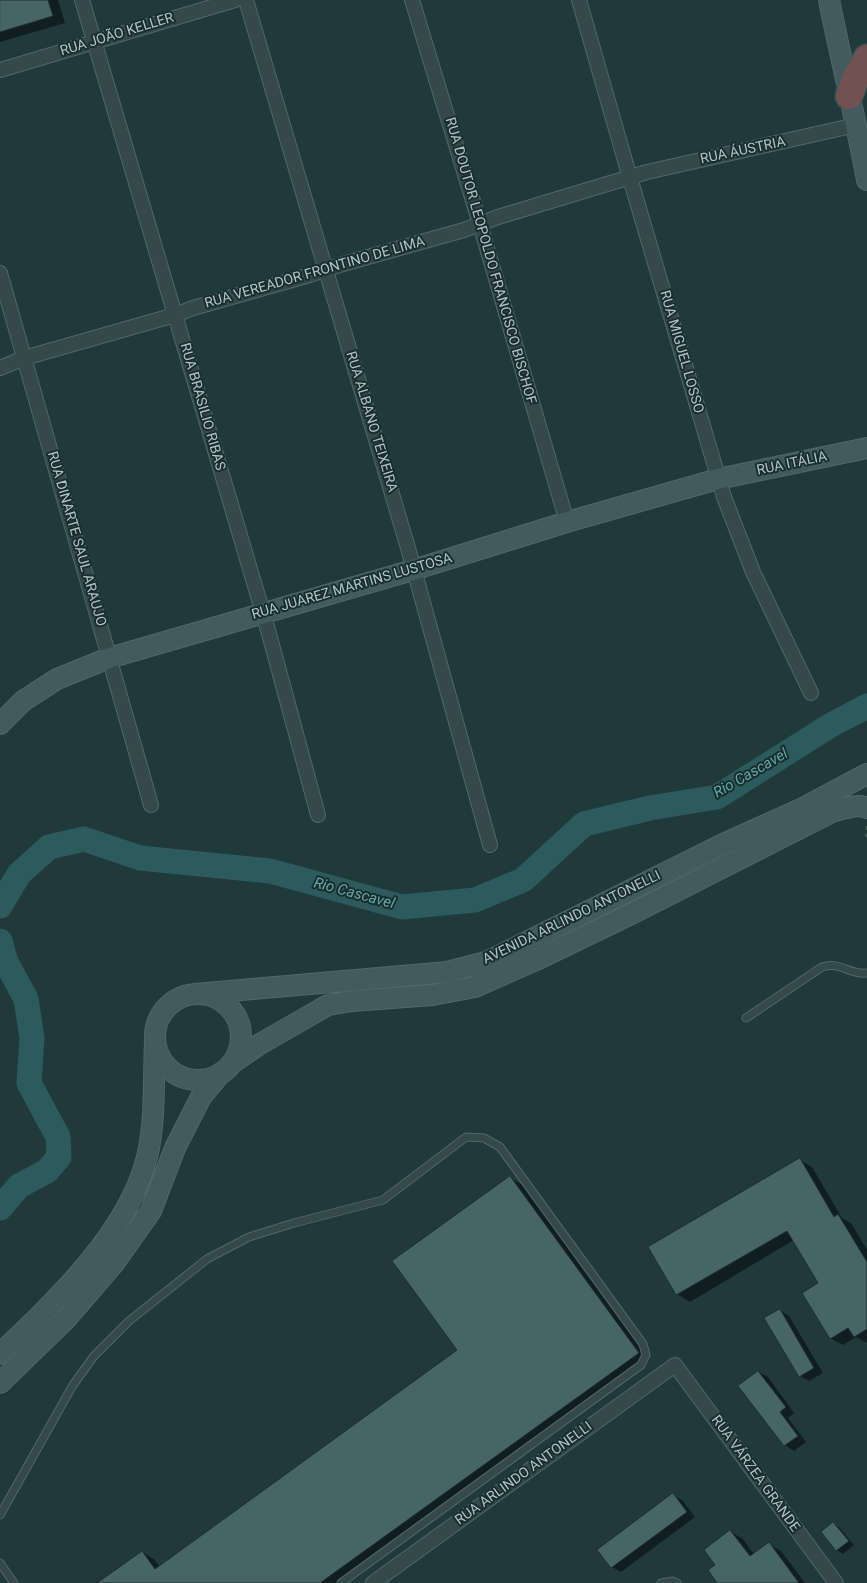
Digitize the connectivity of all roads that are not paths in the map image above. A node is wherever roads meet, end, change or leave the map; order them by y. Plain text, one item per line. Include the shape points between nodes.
1 (82, 0) edge
2 (234, 0) edge
3 (246, 0) edge
4 (412, 0) edge
5 (579, 0) edge
6 (829, 0) edge
7 (94, 42) junction
8 (867, 58) edge
9 (0, 70) edge
10 (849, 96) junction
11 (856, 126) junction
12 (630, 178) junction
13 (867, 180) edge
14 (480, 224) junction
15 (326, 270) junction
16 (0, 273) edge
17 (175, 315) junction
18 (24, 358) junction
19 (0, 368) edge
20 (867, 448) edge
21 (718, 479) junction
22 (567, 522) junction
23 (414, 570) junction
24 (262, 613) junction
25 (109, 658) junction
26 (811, 693) dead end
27 (0, 724) edge
28 (867, 774) edge
29 (152, 805) dead end
30 (867, 808) edge
31 (318, 814) dead end
32 (490, 845) dead end
33 (867, 973) edge
34 (195, 994) junction
35 (746, 1018) dead end
36 (155, 1042) junction
37 (226, 1068) junction
38 (0, 1354) edge
39 (675, 1365) joint
40 (0, 1383) edge
41 (0, 1515) edge
42 (0, 1563) edge
43 (376, 1582) edge
44 (14, 1583) edge
45 (341, 1583) edge
46 (661, 1583) edge
47 (677, 1583) edge
48 (836, 1583) edge

1 - 7 street, RUA BRASILIO RIBAS
2 - 7 street, RUA JOÃO KELLER
3 - 15 street, RUA ALBANO TEIXEIRA
4 - 14 street, RUA DOUTOR LEOPOLDO FRANCISCO BISCHOF
5 - 12 street, RUA MIGUEL LOSSO
6 - 10 main road
7 - 9 street, RUA JOÃO KELLER
7 - 17 street, RUA BRASILIO RIBAS
8 - 10 highway
10 - 11 main road
11 - 12 street, RUA ÁUSTRIA
11 - 13 main road
12 - 14 street, RUA VEREADOR FRONTINO DE LIMA
12 - 21 street, RUA MIGUEL LOSSO
14 - 15 street, RUA VEREADOR FRONTINO DE LIMA
14 - 22 street, RUA DOUTOR LEOPOLDO FRANCISCO BISCHOF
15 - 17 street, RUA VEREADOR FRONTINO DE LIMA
15 - 23 street, RUA ALBANO TEIXEIRA
16 - 18 street, RUA DINARTE SAUL ARAUJO
17 - 18 street, RUA VEREADOR FRONTINO DE LIMA
17 - 24 street, RUA BRASILIO RIBAS
18 - 19 street, RUA VEREADOR FRONTINO DE LIMA
18 - 25 street, RUA DINARTE SAUL ARAUJO
20 - 21 main road, RUA ITÁLIA
21 - 22 main road, RUA JUAREZ MARTINS LUSTOSA
21 - 26 street, RUA MIGUEL LOSSO via 753,572
22 - 23 main road, RUA JUAREZ MARTINS LUSTOSA
23 - 24 main road, RUA JUAREZ MARTINS LUSTOSA
23 - 32 street, RUA ALBANO TEIXEIRA
24 - 25 main road, RUA JUAREZ MARTINS LUSTOSA
24 - 31 street, RUA BRASILIO RIBAS
25 - 27 main road, RUA JUAREZ MARTINS LUSTOSA via 57,679 23,701
25 - 29 street, RUA DINARTE SAUL ARAUJO
28 - 34 main road, AVENIDA ARLINDO ANTONELLI via 486,962 447,972
30 - 37 main road, AVENIDA ARLINDO ANTONELLI via 853,807 832,812 631,914 475,987 433,995 328,1005 260,1044
33 - 35 lane via 859,974 830,964
34 - 36 main road, AVENIDA ARLINDO ANTONELLI via 170,1004 161,1015
34 - 37 main road, AVENIDA ARLINDO ANTONELLI via 209,995 222,1001 239,1024 238,1052
36 - 37 main road, AVENIDA ARLINDO ANTONELLI via 168,1067 180,1076 208,1078
36 - 38 main road, AVENIDA ARLINDO ANTONELLI via 153,1124 147,1158 132,1198 99,1250
37 - 40 main road, AVENIDA ARLINDO ANTONELLI via 201,1097 151,1211 115,1262 66,1319
39 - 43 street, RUA ARLINDO ANTONELLI
39 - 48 street, RUA VÁRZEA GRANDE
41 - 45 lane via 73,1385 94,1356 129,1321 207,1260 249,1237 383,1200 466,1137 484,1138 500,1147 643,1344 646,1355 641,1365
42 - 44 lane
46 - 47 lane

